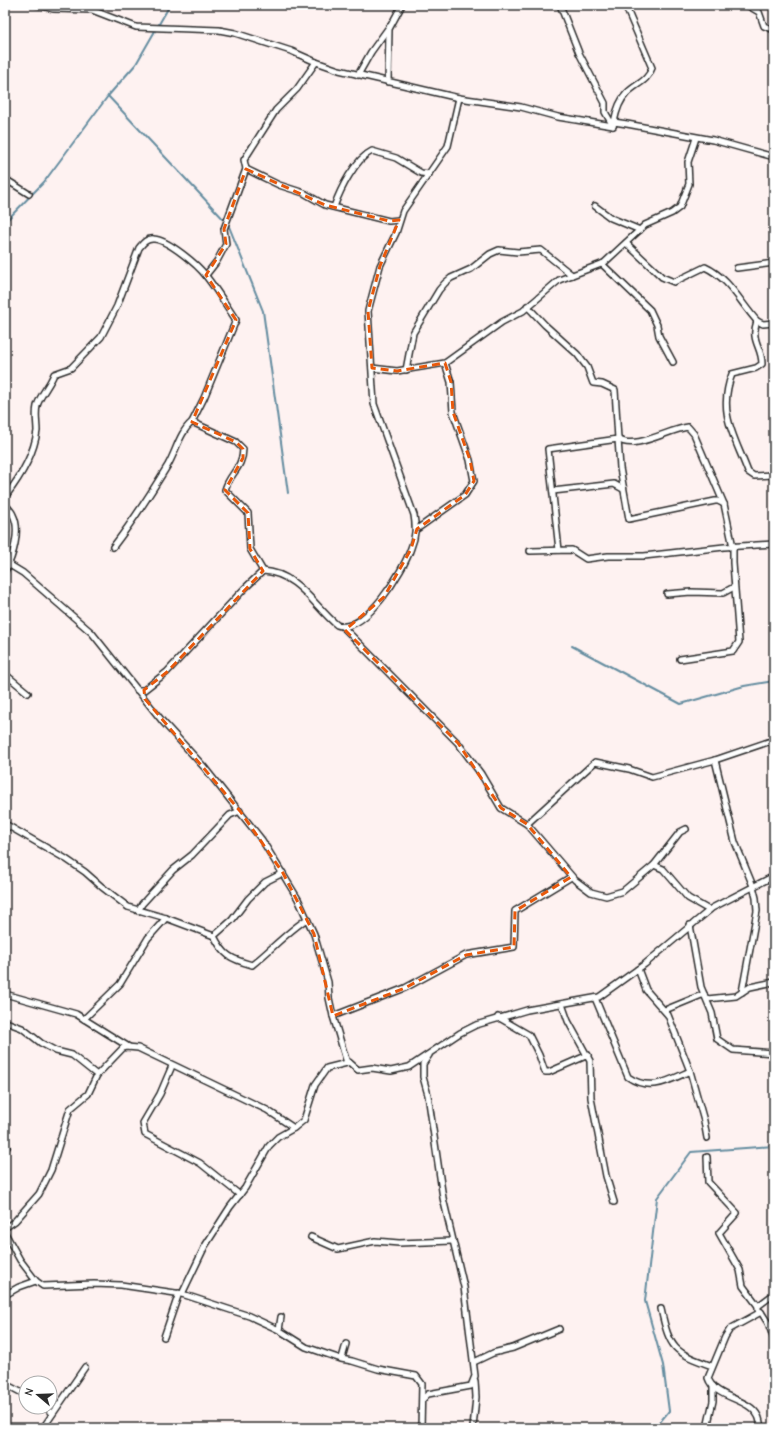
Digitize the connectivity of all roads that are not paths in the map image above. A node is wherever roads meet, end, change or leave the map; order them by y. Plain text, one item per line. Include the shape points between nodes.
1 (38, 5) edge
2 (402, 5) edge
3 (560, 5) edge
4 (624, 5) edge
5 (747, 5) edge
6 (93, 8) edge
7 (390, 25) junction
8 (774, 30) edge
9 (316, 62) junction
10 (358, 75) junction
11 (388, 82) junction
12 (459, 98) junction
13 (613, 124) junction
14 (696, 138) junction
15 (774, 157) edge
16 (246, 169) junction
17 (429, 174) junction
18 (5, 179) edge
19 (29, 194) dead end
20 (595, 206) dead end
21 (334, 207) junction
22 (399, 220) junction
23 (640, 230) junction
24 (626, 243) junction
25 (602, 264) junction
26 (773, 264) edge
27 (737, 268) dead end
28 (206, 275) junction
29 (572, 275) junction
30 (527, 306) junction
31 (757, 321) junction
32 (774, 323) edge
33 (673, 362) dead end
34 (445, 364) junction
35 (372, 368) junction
36 (406, 370) junction
37 (192, 422) junction
38 (618, 439) junction
39 (774, 475) edge
40 (623, 490) junction
41 (553, 491) junction
42 (5, 497) edge
43 (5, 504) edge
44 (724, 504) junction
45 (416, 529) junction
46 (774, 544) edge
47 (733, 547) junction
48 (113, 548) dead end
49 (559, 550) junction
50 (530, 552) dead end
51 (7, 564) edge
52 (5, 571) edge
53 (263, 571) junction
54 (734, 587) junction
55 (667, 594) dead end
56 (343, 627) junction
57 (680, 659) dead end
58 (5, 674) edge
59 (137, 690) junction
60 (144, 690) junction
61 (28, 693) dead end
62 (145, 699) junction
63 (774, 740) edge
64 (714, 760) junction
65 (240, 811) junction
66 (5, 824) edge
67 (527, 824) junction
68 (686, 829) dead end
69 (654, 865) junction
70 (283, 873) junction
71 (774, 876) edge
72 (571, 877) junction
73 (753, 886) junction
74 (709, 910) junction
75 (138, 911) junction
76 (166, 918) junction
77 (307, 919) junction
78 (690, 925) junction
79 (214, 936) junction
80 (638, 969) junction
81 (774, 982) edge
82 (742, 992) junction
83 (5, 994) edge
84 (705, 996) junction
85 (596, 998) junction
86 (562, 1004) junction
87 (665, 1010) junction
88 (333, 1016) junction
89 (498, 1017) junction
90 (84, 1019) junction
91 (6, 1022) dead end
92 (131, 1048) junction
93 (430, 1052) junction
94 (774, 1053) edge
95 (588, 1055) junction
96 (347, 1063) junction
97 (172, 1066) junction
98 (690, 1071) junction
99 (97, 1075) junction
100 (294, 1128) junction
101 (707, 1138) dead end
102 (707, 1157) dead end
103 (240, 1195) junction
104 (614, 1202) dead end
105 (5, 1228) edge
106 (6, 1236) edge
107 (311, 1237) dead end
108 (452, 1241) junction
109 (36, 1281) junction
110 (181, 1294) junction
111 (774, 1294) edge
112 (5, 1295) edge
113 (758, 1306) junction
114 (661, 1309) dead end
115 (761, 1312) junction
116 (281, 1317) dead end
117 (559, 1329) dead end
118 (279, 1330) junction
119 (164, 1337) dead end
120 (774, 1339) edge
121 (346, 1344) dead end
122 (342, 1358) junction
123 (474, 1362) junction
124 (85, 1366) dead end
125 (712, 1366) junction
126 (5, 1381) edge
127 (475, 1381) junction
128 (713, 1386) junction
129 (7, 1388) edge
130 (18, 1392) edge
131 (423, 1399) junction
132 (58, 1405) edge
133 (51, 1415) edge
134 (43, 1428) edge
135 (421, 1428) edge
136 (473, 1428) edge
137 (707, 1428) edge
138 (761, 1428) edge

1 - 6 street via 53,10
2 - 7 street
3 - 13 street via 576,47 604,103 605,112
4 - 13 street via 652,68 649,77 633,88 620,102
5 - 8 street via 759,12 764,26
6 - 9 street via 136,27 219,30 235,33
7 - 10 street via 370,52
7 - 11 street via 387,41
9 - 10 street
9 - 16 street via 297,89 272,116 244,160
10 - 11 street
11 - 12 street
12 - 13 street via 521,107 558,117
12 - 17 street via 448,146
13 - 14 street
14 - 15 street via 713,140
14 - 23 street via 688,162 689,184 680,207 651,221
16 - 21 street
16 - 28 street via 225,225 226,244
17 - 21 street via 396,158 372,151 362,159 345,182
17 - 22 street
18 - 19 street
20 - 23 street via 611,218
21 - 22 street via 390,221
22 - 35 street via 396,234 380,266 368,311
23 - 24 street
24 - 25 street
24 - 31 street via 662,277 674,282 705,267 711,270 730,286
25 - 29 street
25 - 33 street via 650,310 659,336
26 - 27 street
28 - 37 street via 236,320
28 - 42 street via 189,258 171,246 154,238 146,240 139,248 117,306 101,337 71,368 54,374 36,407 36,432 30,452 18,480
29 - 30 street via 552,285
29 - 36 street via 540,250 499,250 490,254 471,269 451,278 438,290 413,333
30 - 34 street
30 - 38 street via 577,354 587,367 593,383 615,390
31 - 32 street via 763,324
31 - 39 street via 754,332 762,364 732,374 728,384 726,416 748,472 754,476
34 - 36 street
34 - 45 street via 451,382 453,412 470,460 474,482 465,495
35 - 36 street
35 - 45 street via 374,404 414,515
37 - 48 street via 186,428 154,487
37 - 53 street via 236,442 242,449 243,458 226,482 225,490 248,513 250,549
38 - 40 street
38 - 41 street via 548,449
38 - 44 street via 628,443 684,427 690,428 716,481
40 - 41 street via 614,484
40 - 44 street via 629,519 715,501
41 - 49 street
43 - 51 street via 13,515 16,532
44 - 47 street
45 - 56 street via 411,549 384,597 351,626
46 - 47 street
47 - 49 street via 586,559 572,550
47 - 54 street
49 - 50 street
51 - 52 street
51 - 59 street via 23,573 92,633
53 - 56 street via 276,574 297,585 332,621
53 - 60 street via 167,672
54 - 55 street via 723,593
54 - 57 street via 740,642 738,647 733,651
56 - 67 street via 458,743 481,774 501,808
58 - 61 street
59 - 60 street
59 - 62 street
60 - 62 street
62 - 65 street
63 - 64 street
64 - 67 street via 652,777 595,762
64 - 73 street via 735,842
65 - 70 street
65 - 75 street via 230,815 184,863 173,870
66 - 75 street via 66,859 121,903
67 - 72 street
68 - 69 street via 680,832
69 - 72 street via 623,891 606,896 591,892
69 - 74 street via 664,869 688,898
70 - 77 street
70 - 79 street via 265,882 248,898 232,920
71 - 73 street
72 - 88 street via 515,911 514,947 466,955 405,988
73 - 74 street
73 - 82 street via 757,911
74 - 78 street
75 - 76 street
76 - 79 street
76 - 90 street via 148,938 120,984
77 - 79 street via 252,965 237,961 221,951
77 - 88 street via 328,982
78 - 80 street
78 - 84 street via 701,987
80 - 85 street
80 - 87 street via 646,990
81 - 82 street
82 - 84 street via 736,996
83 - 90 street via 54,1006
84 - 87 street
84 - 94 street via 719,1042 733,1050
85 - 86 street
85 - 98 street via 628,1077 638,1084 653,1084 663,1083
86 - 89 street
86 - 95 street via 568,1021
87 - 98 street
88 - 96 street
89 - 93 street via 460,1033
89 - 95 street via 529,1035 545,1072
90 - 92 street
91 - 99 street via 22,1028 56,1051 72,1055
92 - 97 street via 138,1048
92 - 99 street via 123,1048
93 - 96 street via 409,1067 390,1071 372,1068 358,1070
93 - 108 street via 423,1064 423,1077
95 - 104 street via 592,1068 591,1098 606,1176
96 - 100 street via 327,1068 315,1085 304,1120
97 - 100 street via 267,1110
97 - 103 street via 160,1094 143,1123 145,1134 200,1163
98 - 101 street
99 - 105 street via 88,1094 70,1109 51,1170 39,1194 15,1221
100 - 103 street via 278,1137 269,1146
102 - 113 street via 708,1182 737,1214 719,1234 740,1270 743,1286
103 - 110 street via 205,1246
106 - 109 street
107 - 108 street via 338,1249 376,1241 399,1244
108 - 123 street via 464,1287
109 - 110 street via 43,1286 121,1285
109 - 112 street
110 - 118 street via 223,1306
110 - 119 street
111 - 113 street
113 - 115 street
114 - 125 street via 669,1340 677,1351
115 - 120 street
115 - 125 street via 730,1329
116 - 118 street
117 - 123 street
118 - 122 street via 306,1347
121 - 122 street
122 - 131 street via 378,1369 416,1376 422,1384
123 - 127 street
124 - 132 street
125 - 128 street via 708,1378
126 - 129 street
127 - 131 street via 471,1386 428,1394
127 - 136 street
128 - 137 street via 713,1401
128 - 138 street via 748,1405 758,1416
129 - 130 street
131 - 135 street
133 - 134 street

